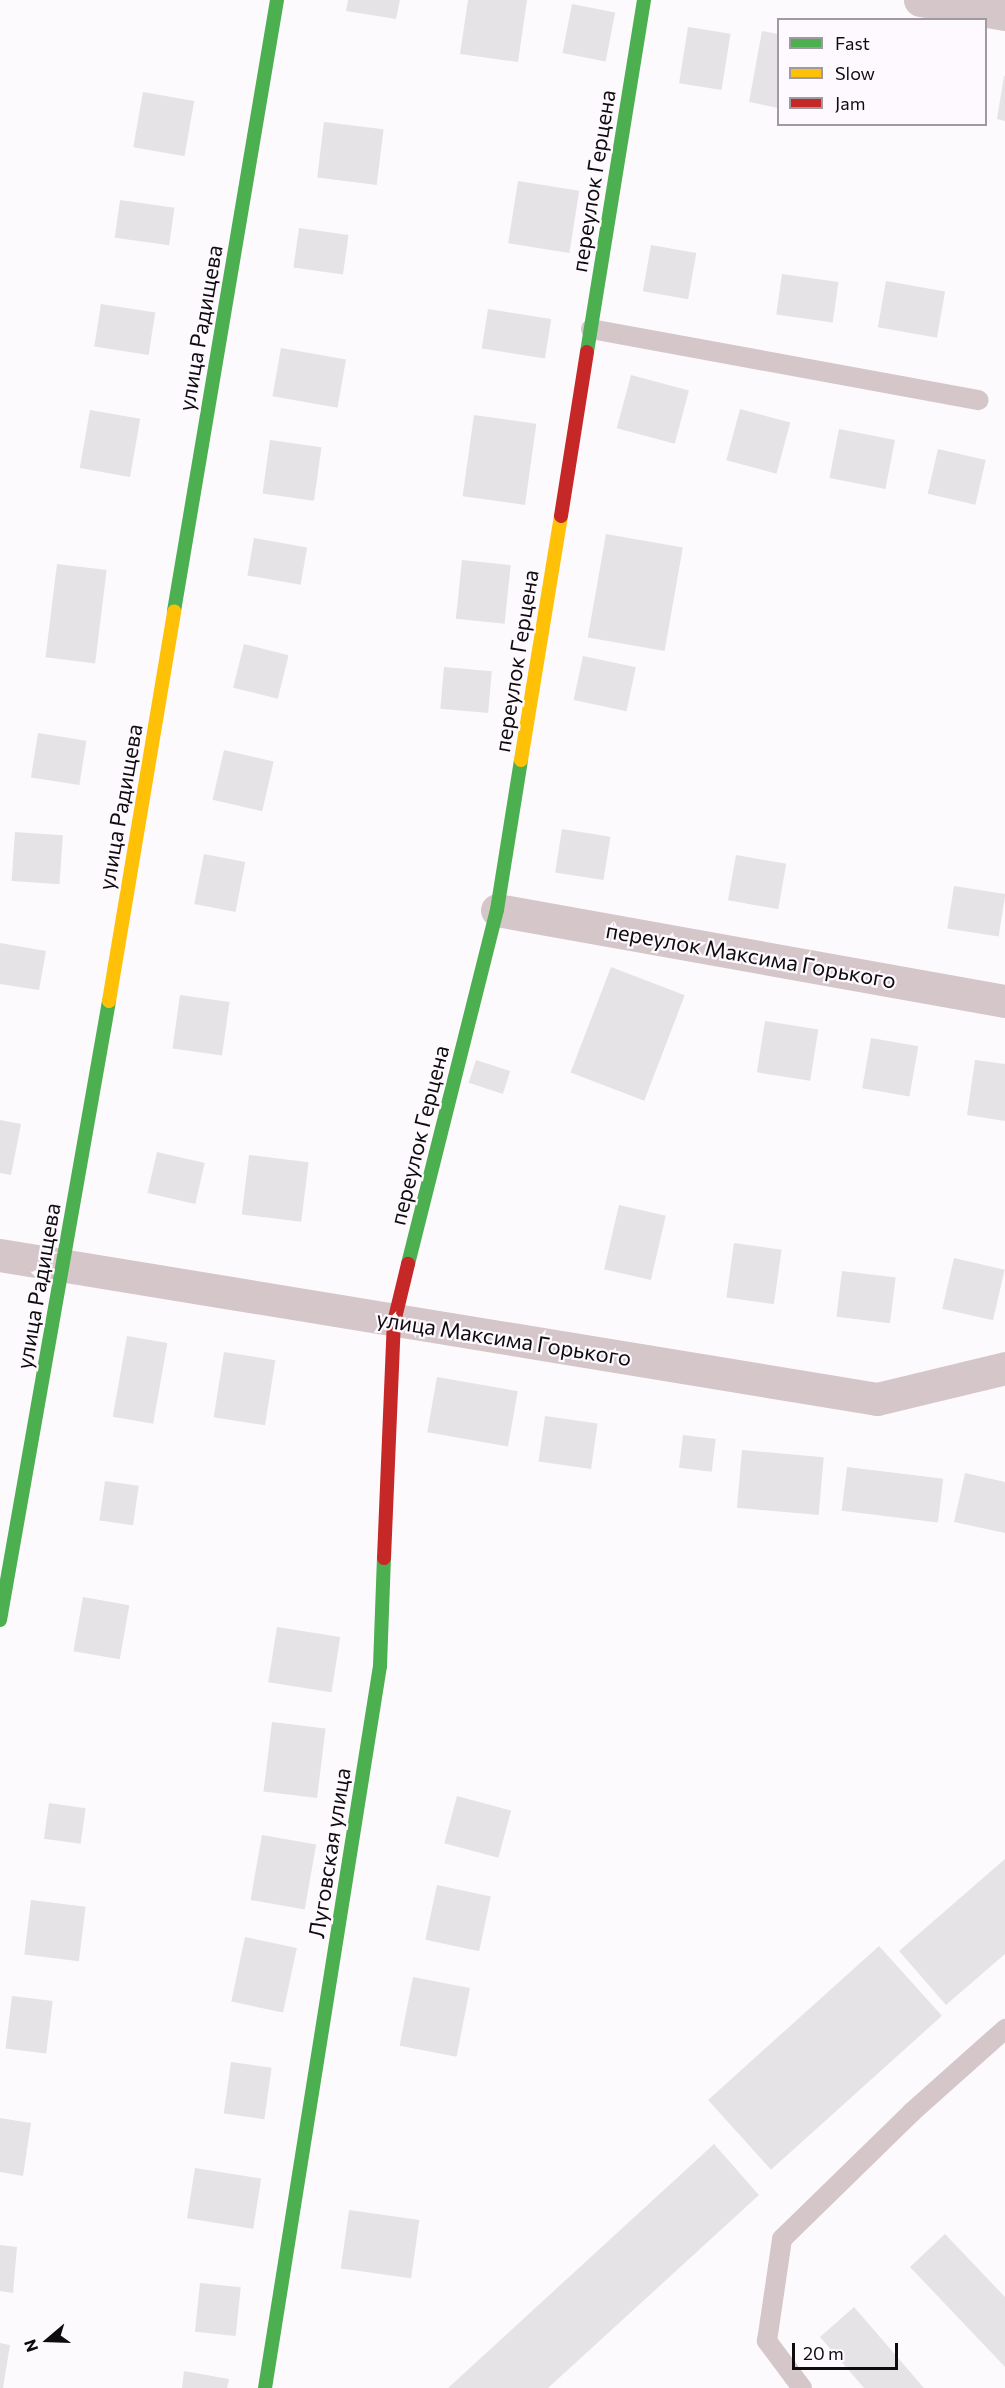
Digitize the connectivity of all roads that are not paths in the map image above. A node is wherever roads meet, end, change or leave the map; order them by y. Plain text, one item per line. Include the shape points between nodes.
1 (277, 0) edge
2 (644, 0) edge
3 (920, 0) edge
4 (1005, 14) edge
5 (591, 329) junction
6 (979, 400) dead end
7 (497, 909) junction
8 (1005, 1001) edge
9 (0, 1255) edge
10 (64, 1266) junction
11 (394, 1322) junction
12 (1005, 1368) edge
13 (0, 1620) edge
14 (1005, 2029) edge
15 (265, 2388) edge
16 (802, 2388) edge

1 - 10 street, улица Радищева
2 - 5 street, переулок Герцена
3 - 4 street
5 - 6 lane
5 - 7 street, переулок Герцена
7 - 8 street, переулок Максима Горького
7 - 11 street, переулок Герцена
9 - 10 street, улица Максима Горького
10 - 11 street, улица Максима Горького
10 - 13 street, улица Радищева
11 - 12 street, улица Максима Горького via 877,1399
11 - 15 street, Луговская улица via 380,1666
14 - 16 lane via 912,2112 782,2239 767,2341

